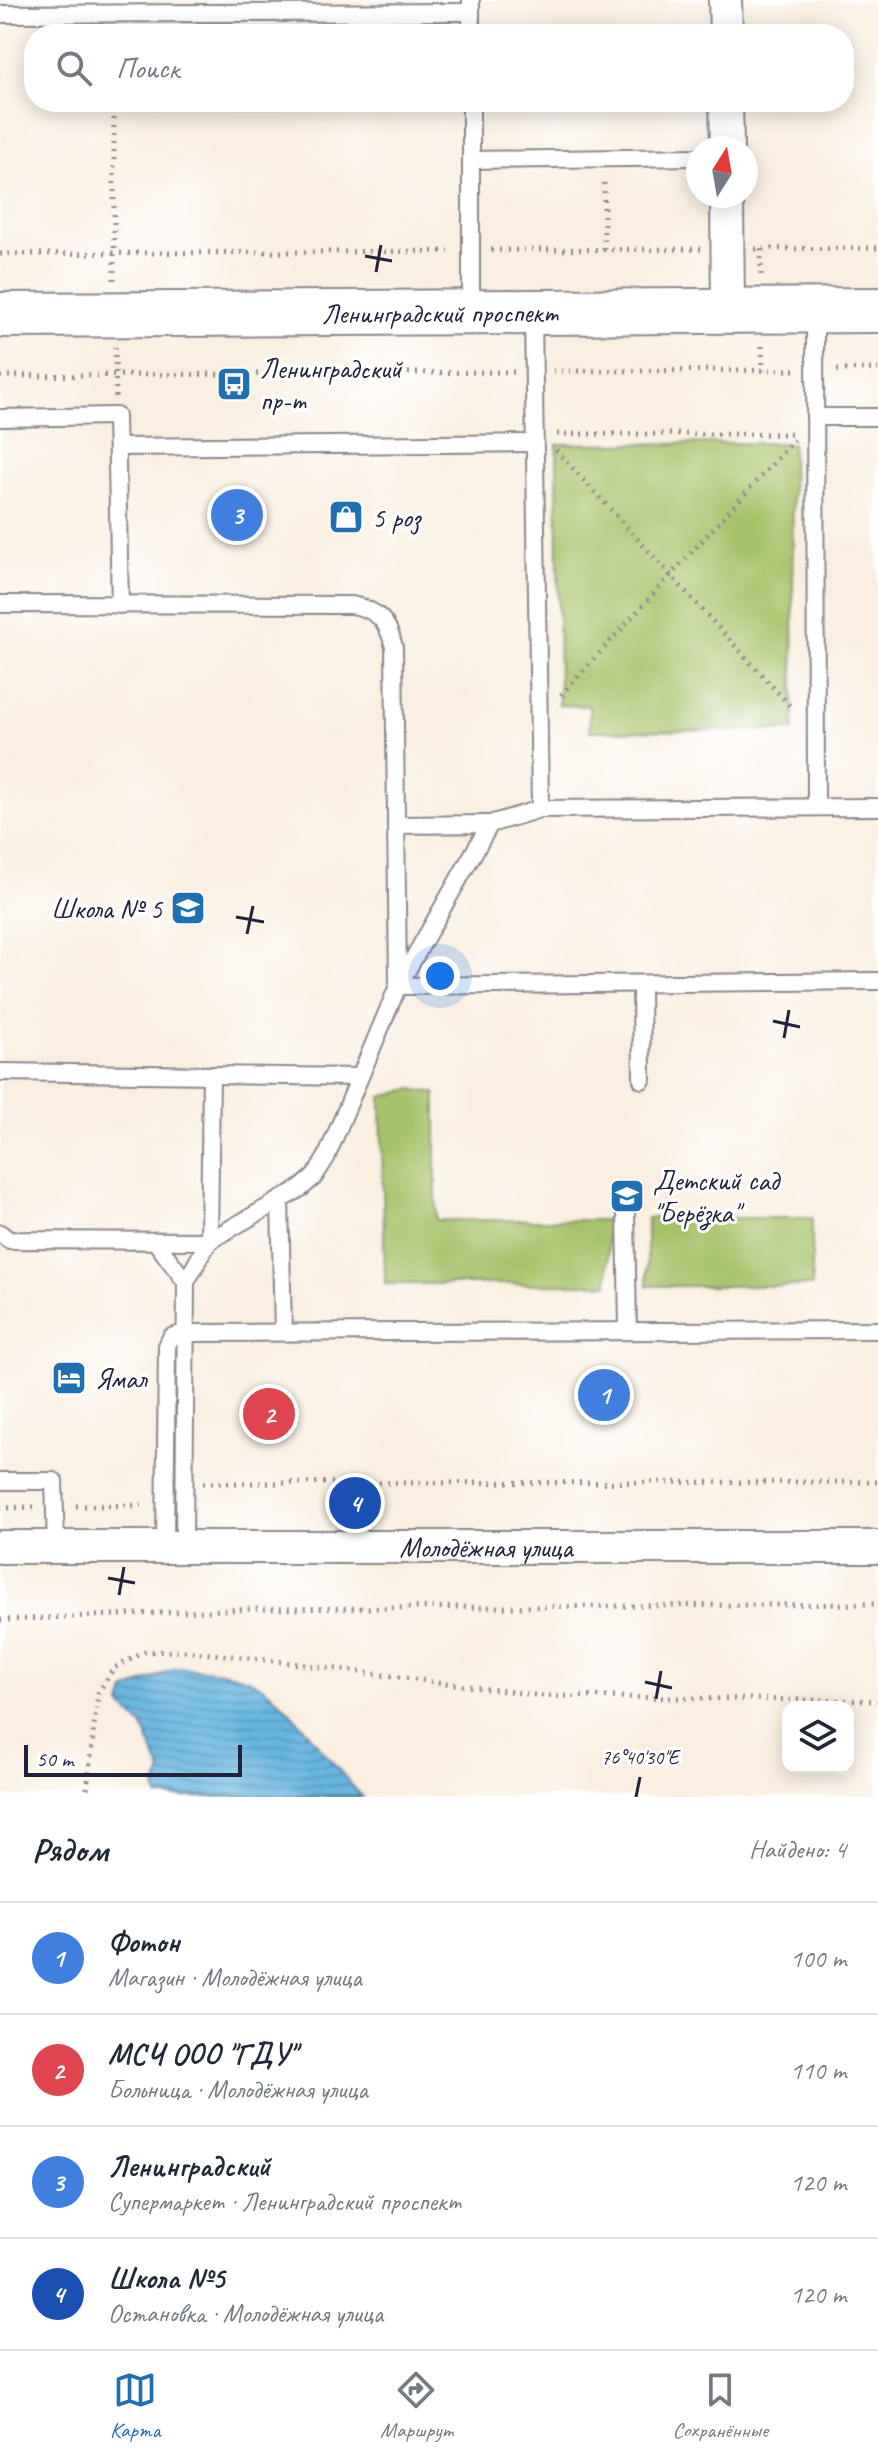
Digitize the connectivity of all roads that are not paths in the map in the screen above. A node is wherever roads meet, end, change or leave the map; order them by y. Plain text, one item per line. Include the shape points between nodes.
1 (725, 0) edge
2 (471, 6) edge
3 (156, 7) edge
4 (0, 14) edge
5 (726, 24) edge
6 (471, 112) edge
7 (726, 112) edge
8 (727, 136) edge
9 (686, 157) edge
10 (471, 160) junction
11 (727, 208) edge
12 (815, 310) junction
13 (878, 310) edge
14 (728, 311) junction
15 (471, 313) junction
16 (533, 313) junction
17 (0, 315) edge
18 (815, 417) junction
19 (878, 417) edge
20 (0, 418) edge
21 (537, 437) junction
22 (117, 447) junction
23 (0, 604) edge
24 (120, 605) junction
25 (816, 807) junction
26 (878, 807) edge
27 (540, 809) junction
28 (490, 824) junction
29 (397, 825) junction
30 (878, 981) edge
31 (641, 984) junction
32 (398, 986) junction
33 (0, 1072) edge
34 (211, 1075) junction
35 (359, 1077) junction
36 (642, 1080) dead end
37 (280, 1200) junction
38 (626, 1210) dead end
39 (0, 1233) edge
40 (155, 1241) junction
41 (209, 1241) junction
42 (186, 1282) junction
43 (878, 1330) edge
44 (628, 1331) junction
45 (283, 1332) junction
46 (185, 1333) junction
47 (0, 1481) edge
48 (175, 1545) junction
49 (56, 1546) junction
50 (0, 1547) edge
51 (878, 1547) edge

1 - 5 street
2 - 3 lane
3 - 4 lane
6 - 10 lane
7 - 8 street
9 - 10 lane
10 - 15 lane
11 - 14 street
12 - 13 main road, Ленинградский проспект
12 - 14 main road, Ленинградский проспект
12 - 18 lane
14 - 16 main road, Ленинградский проспект
15 - 16 main road, Ленинградский проспект
15 - 17 main road, Ленинградский проспект
16 - 21 lane
18 - 19 lane
18 - 25 lane
20 - 22 lane via 116,416
21 - 22 lane
21 - 27 lane
22 - 24 lane
23 - 24 lane
24 - 29 lane via 372,609 389,626 394,647
25 - 26 lane
25 - 27 lane
27 - 28 lane
28 - 29 lane
28 - 32 lane
29 - 32 lane
30 - 31 lane
31 - 32 lane
31 - 36 lane
32 - 35 lane
33 - 34 lane
34 - 35 lane
34 - 41 lane
35 - 37 lane via 314,1177
37 - 41 lane
37 - 45 lane
38 - 44 lane
39 - 40 lane via 9,1240
40 - 41 lane
40 - 42 lane
41 - 42 lane
42 - 46 lane
43 - 44 lane
44 - 45 lane
45 - 46 lane
46 - 48 lane via 185,1490
46 - 48 lane via 171,1337 167,1346 166,1499
47 - 49 lane via 54,1481
48 - 49 street, Молодёжная улица
48 - 51 street, Молодёжная улица
49 - 50 street, Молодёжная улица

